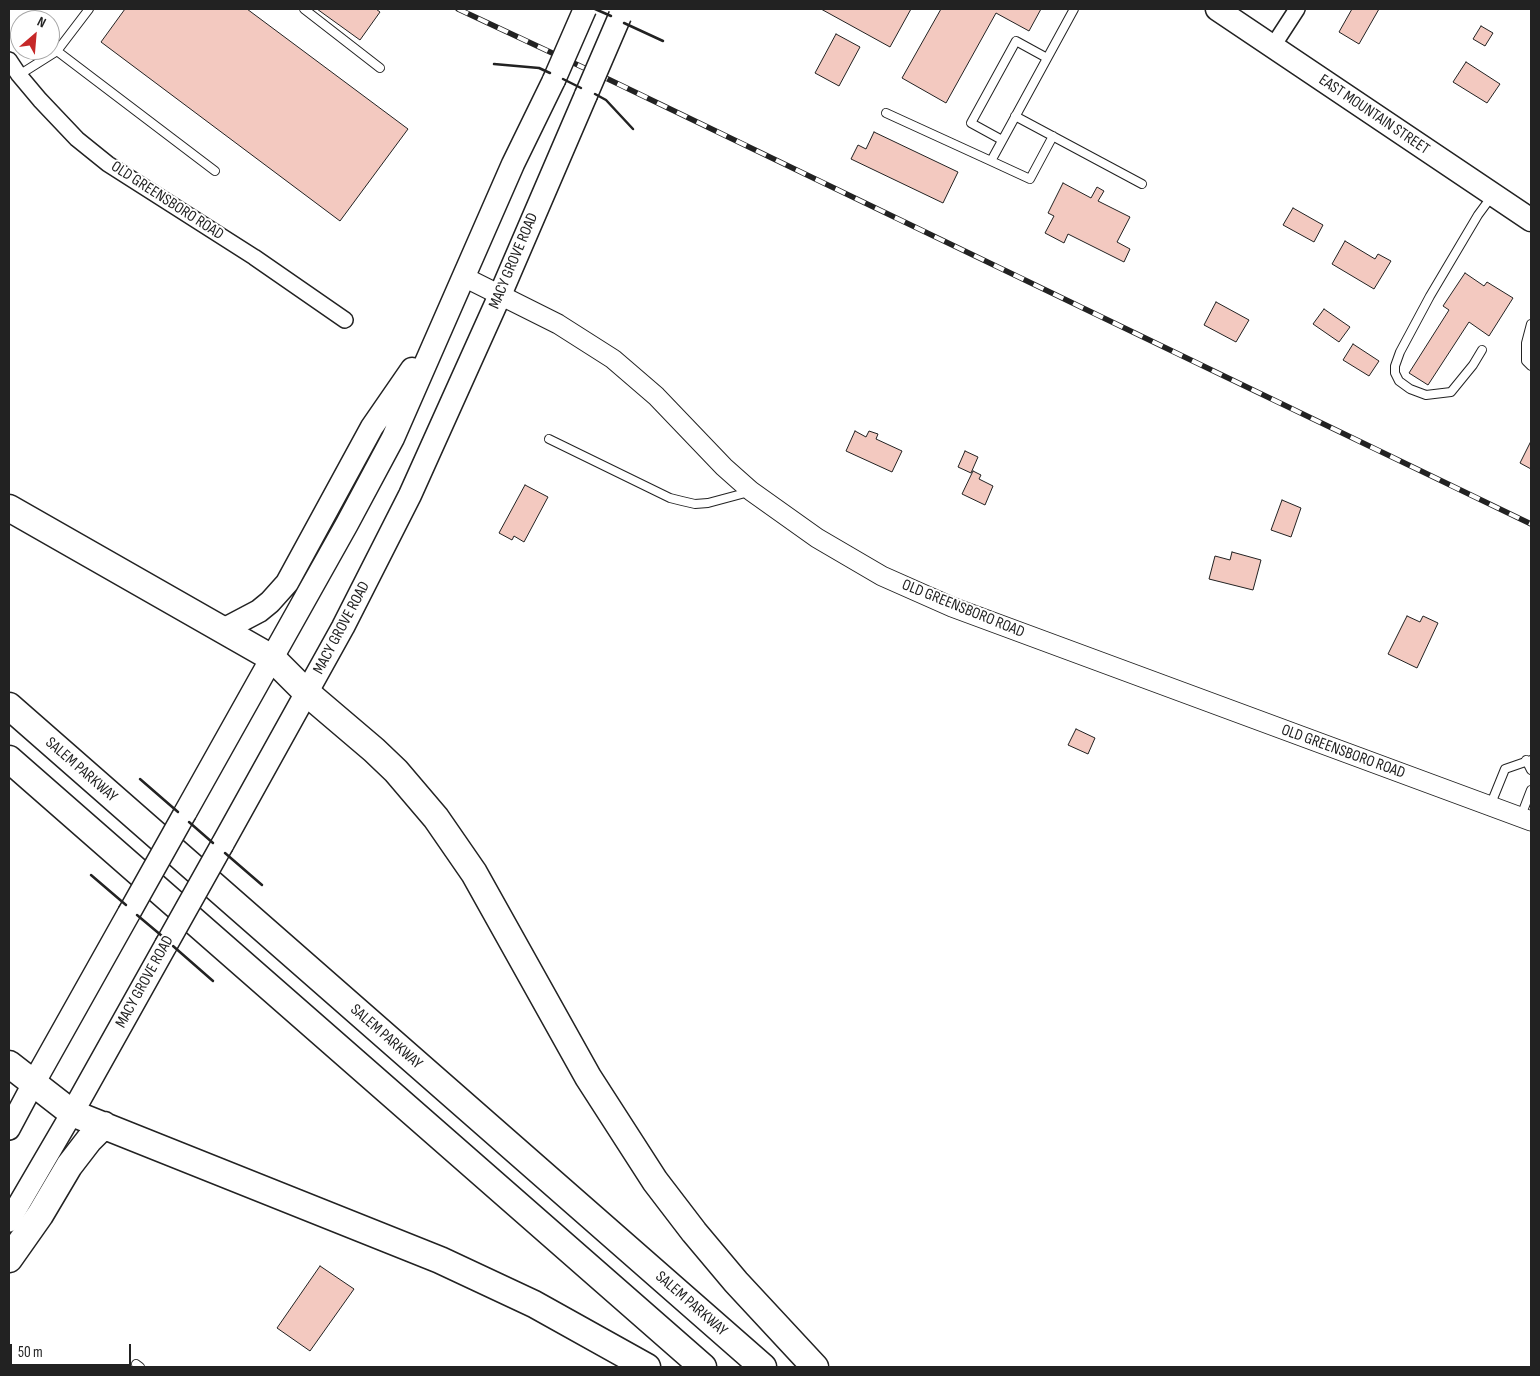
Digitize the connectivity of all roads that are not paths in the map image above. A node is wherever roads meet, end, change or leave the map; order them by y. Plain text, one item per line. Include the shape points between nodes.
1 (89, 9) edge
2 (304, 9) edge
3 (585, 9) edge
4 (1074, 9) edge
5 (1217, 9) edge
6 (1297, 9) edge
7 (622, 12) edge
8 (1273, 46) junction
9 (60, 47) edge
10 (60, 53) edge
11 (1047, 58) junction
12 (9, 60) edge
13 (43, 60) edge
14 (380, 68) dead end
15 (19, 75) junction
16 (886, 113) dead end
17 (1015, 116) junction
18 (1053, 136) junction
19 (1002, 140) junction
20 (991, 161) junction
21 (215, 171) dead end
22 (1142, 184) dead end
23 (1493, 195) junction
24 (1531, 220) edge
25 (464, 277) junction
26 (500, 295) junction
27 (345, 320) dead end
28 (1531, 324) edge
29 (440, 329) junction
30 (1482, 350) dead end
31 (1531, 366) edge
32 (549, 440) dead end
33 (751, 491) junction
34 (9, 508) edge
35 (223, 630) junction
36 (272, 658) junction
37 (307, 693) junction
38 (9, 706) edge
39 (9, 759) edge
40 (1529, 760) edge
41 (1531, 770) edge
42 (1531, 790) edge
43 (1490, 806) junction
44 (1526, 819) edge
45 (9, 1064) edge
46 (33, 1084) junction
47 (72, 1112) junction
48 (104, 1125) junction
49 (9, 1129) edge
50 (9, 1221) edge
51 (9, 1259) edge
52 (647, 1367) edge
53 (703, 1367) edge
54 (763, 1367) edge
55 (814, 1367) edge

1 - 9 lane
2 - 14 lane
3 - 25 main road, bridge via 512,164
4 - 11 lane
5 - 8 main road, EAST MOUNTAIN STREET
6 - 8 street
7 - 26 main road, MACY GROVE ROAD, bridge
8 - 23 main road, EAST MOUNTAIN STREET
10 - 21 lane
11 - 17 lane
11 - 19 lane via 1016,40 970,123
12 - 15 street, OLD GREENSBORO ROAD
13 - 15 lane
15 - 27 street, OLD GREENSBORO ROAD via 77,139 108,164 254,257
16 - 20 lane
17 - 18 lane
17 - 19 lane
18 - 20 lane via 1030,179
18 - 22 lane
19 - 20 lane
23 - 24 main road, EAST MOUNTAIN STREET
23 - 30 lane via 1430,296 1400,352 1395,373 1399,381 1426,395 1451,392
25 - 26 street, OLD GREENSBORO ROAD
25 - 29 main road
26 - 33 street, OLD GREENSBORO ROAD via 558,324 613,359 656,396
26 - 37 main road, MACY GROVE ROAD via 410,495
28 - 31 lane via 1526,361
29 - 35 main road via 372,427 287,583 259,611
29 - 36 main road via 393,438
32 - 33 lane via 682,502 708,503
33 - 43 street, OLD GREENSBORO ROAD via 786,517 882,576 952,607
34 - 35 highway
35 - 36 highway
36 - 37 highway
36 - 46 main road, bridge
37 - 47 main road, MACY GROVE ROAD, bridge
37 - 55 highway via 374,750 436,818 474,873 588,1077 655,1180 736,1282
38 - 54 highway, SALEM PARKWAY
39 - 53 highway
40 - 41 lane
40 - 43 lane via 1505,769
42 - 44 lane
43 - 44 street, OLD GREENSBORO ROAD
45 - 46 highway
46 - 47 highway
46 - 49 main road
47 - 48 highway
47 - 50 main road, MACY GROVE ROAD
48 - 51 highway via 69,1166
48 - 52 highway via 440,1260 534,1304

